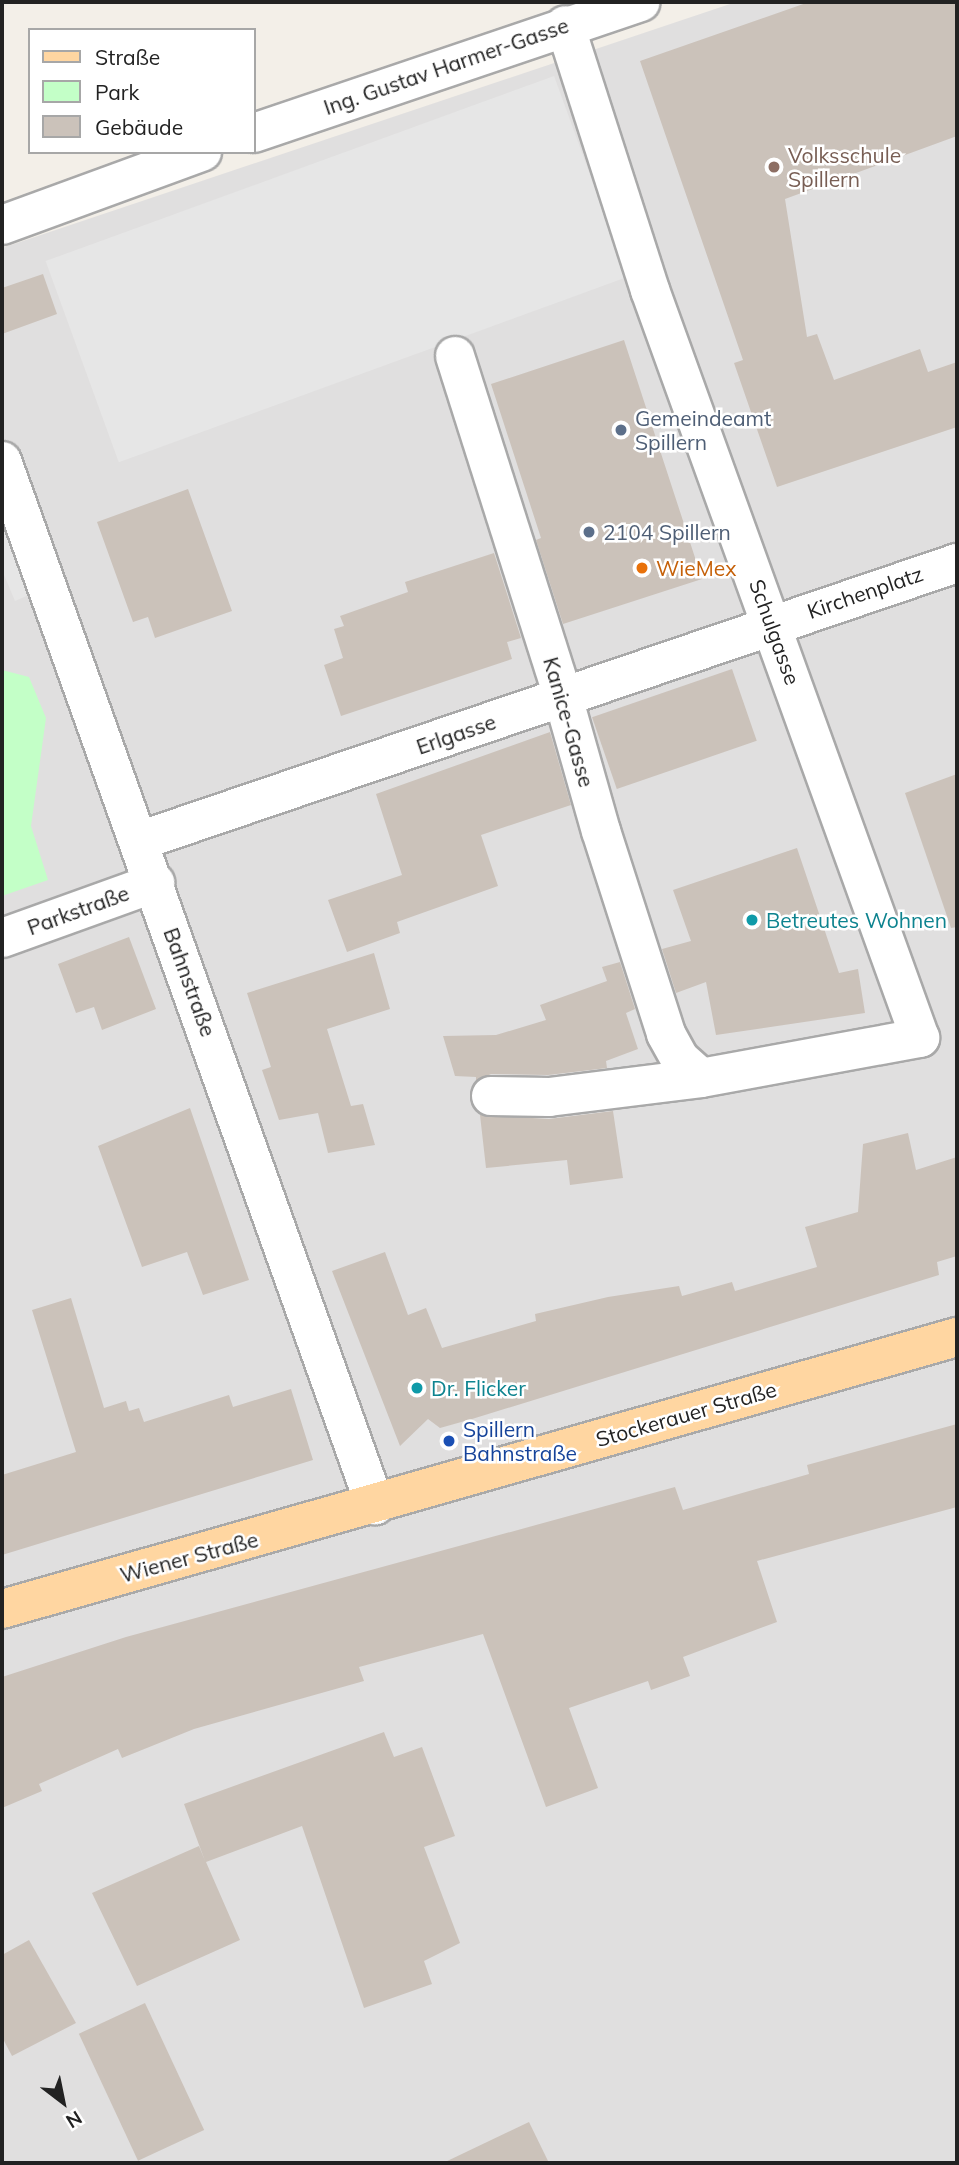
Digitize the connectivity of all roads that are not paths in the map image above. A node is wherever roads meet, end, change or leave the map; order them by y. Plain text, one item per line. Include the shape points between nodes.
1 (640, 2) edge
2 (565, 25) junction
3 (256, 133) edge
4 (197, 154) edge
5 (2, 225) edge
6 (455, 356) dead end
7 (2, 461) edge
8 (957, 562) edge
9 (772, 623) junction
10 (564, 697) junction
11 (139, 841) junction
12 (155, 883) junction
13 (2, 938) edge
14 (701, 1078) junction
15 (491, 1096) dead end
16 (957, 1337) edge
17 (375, 1505) junction
18 (2, 1609) edge

1 - 2 street, Ing. Gustav Harmer-Gasse
2 - 3 street, Ing. Gustav Harmer-Gasse
2 - 9 street, Schulgasse via 661,319
4 - 5 street
6 - 10 street, Kanice-Gasse
7 - 11 street, Bahnstraße
8 - 9 street, Kirchenplatz
9 - 10 street, Erlgasse
9 - 14 street, Schulgasse via 920,1038
10 - 11 street, Erlgasse
10 - 14 street, Kanice-Gasse via 666,1034 680,1059
11 - 12 street, Bahnstraße
12 - 13 street, Parkstraße
12 - 17 street, Bahnstraße
14 - 15 street via 549,1097
16 - 17 main road, Stockerauer Straße
17 - 18 main road, Wiener Straße

